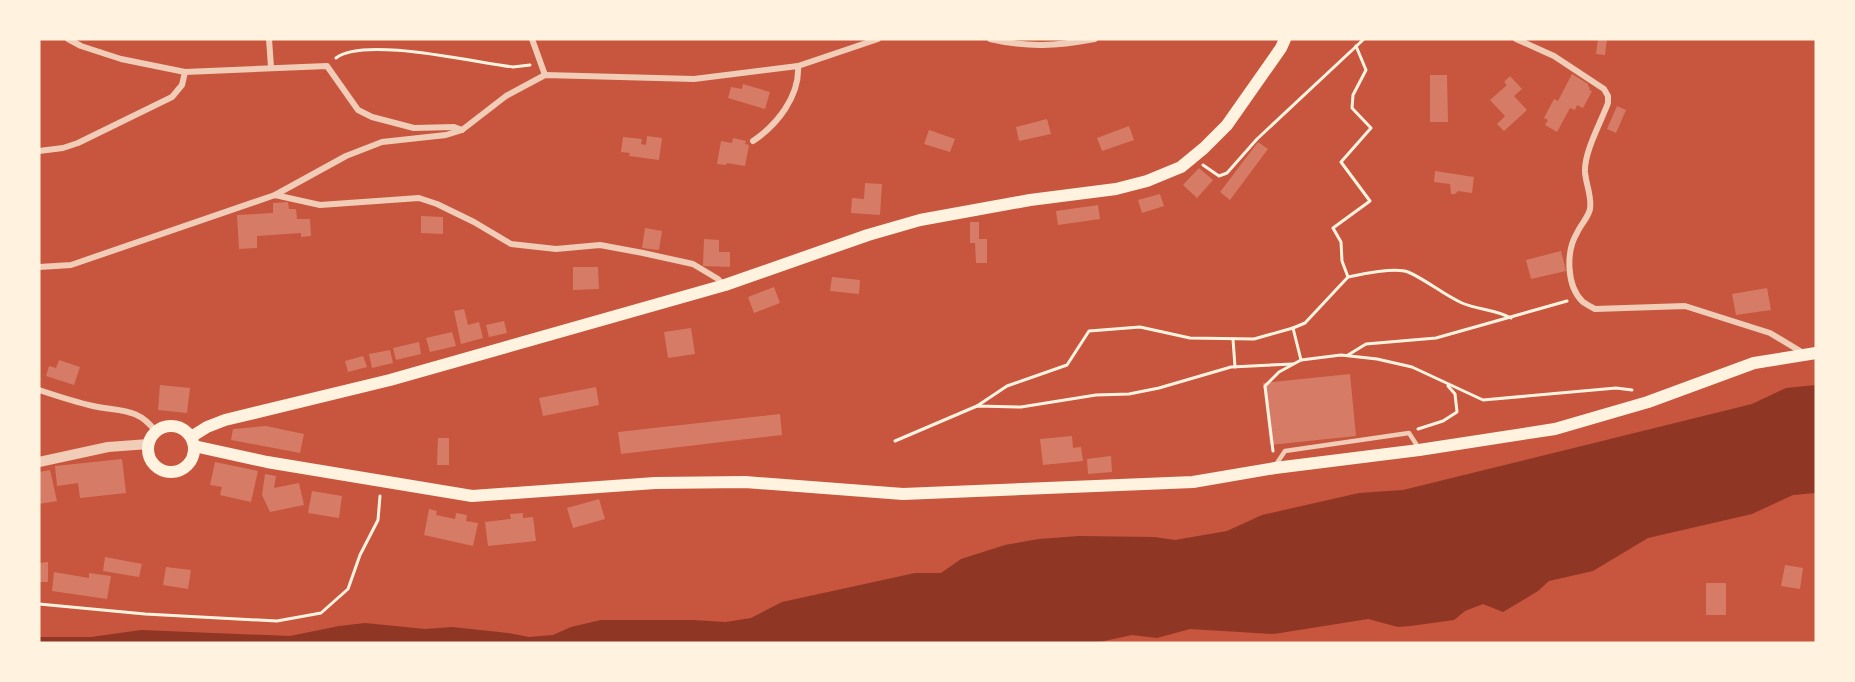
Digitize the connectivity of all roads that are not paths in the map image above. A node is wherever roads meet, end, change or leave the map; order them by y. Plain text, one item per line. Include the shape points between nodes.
1 (68, 39) edge
2 (269, 39) edge
3 (532, 39) edge
4 (878, 39) edge
5 (990, 39) edge
6 (1095, 39) edge
7 (1286, 39) edge
8 (1516, 39) edge
9 (798, 66) junction
10 (271, 67) junction
11 (185, 72) junction
12 (545, 75) junction
13 (462, 130) junction
14 (753, 141) dead end
15 (39, 151) edge
16 (275, 195) junction
17 (39, 267) edge
18 (725, 285) junction
19 (1811, 353) edge
20 (39, 390) edge
21 (156, 432) junction
22 (193, 442) junction
23 (149, 444) junction
24 (1419, 450) junction
25 (39, 462) edge
26 (1275, 468) junction

1 - 11 street via 121,59
2 - 10 street
3 - 12 street
4 - 9 street
5 - 6 street via 1017,45 1063,45
7 - 18 main road via 1227,125 1181,167 1116,189 920,220
8 - 19 street via 1554,56 1604,89 1608,96 1586,159 1591,200 1588,215 1570,249 1573,285 1582,301 1595,309 1685,306 1770,333
9 - 12 street via 694,79
9 - 14 street via 799,78 790,102 767,131
10 - 11 street
10 - 13 street via 327,66 358,110 372,117 414,128
11 - 15 street via 178,91 162,103 78,143
12 - 13 street via 506,96
13 - 16 street via 382,142 346,156
16 - 17 street via 71,265
16 - 18 street via 320,205 419,198 474,222 511,244 556,249 600,244 693,264
18 - 22 main road via 390,380 225,420 207,427
19 - 24 main road via 1754,363 1648,402 1556,429
20 - 21 street via 94,407 133,413
21 - 22 main road via 175,426
21 - 23 main road
22 - 23 main road via 192,461 174,472 154,465
22 - 26 main road via 267,462 472,496 655,483 745,482 903,494 1193,482
23 - 25 street via 108,447
24 - 26 main road
24 - 26 lane via 1409,433 1285,452

